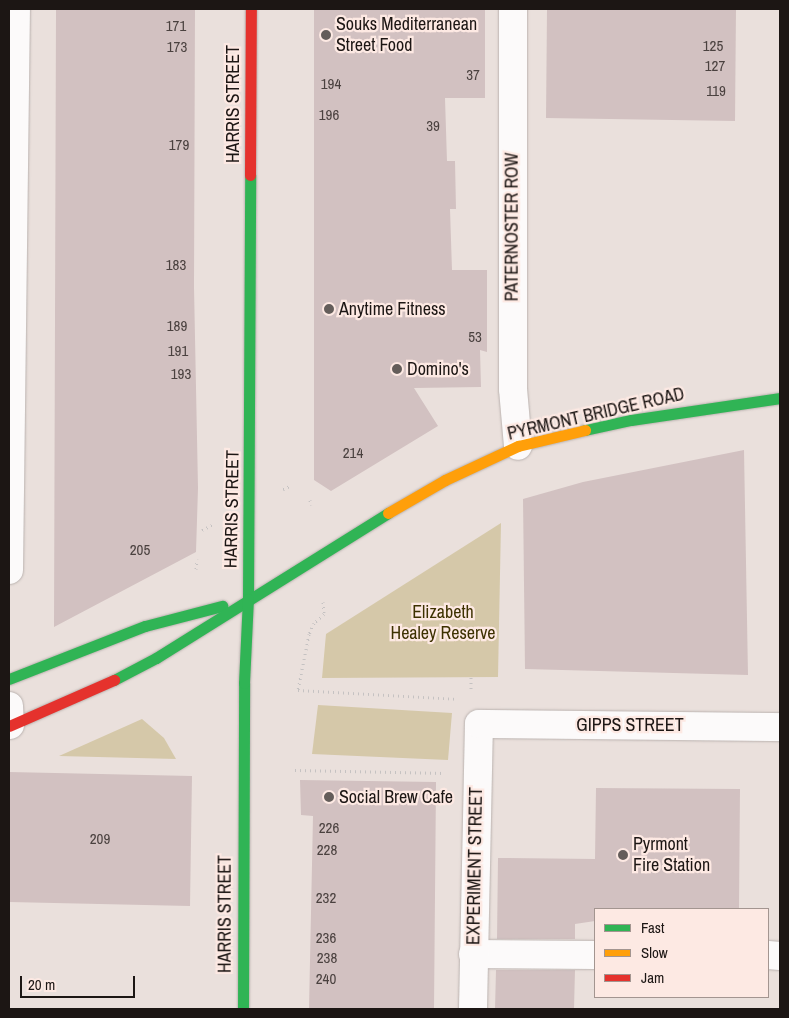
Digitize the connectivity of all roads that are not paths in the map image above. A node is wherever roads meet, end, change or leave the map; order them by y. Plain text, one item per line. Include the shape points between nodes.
1 (16, 9) edge
2 (251, 9) edge
3 (513, 9) edge
4 (780, 398) edge
5 (518, 446) junction
6 (9, 570) edge
7 (248, 599) junction
8 (9, 679) edge
9 (9, 719) edge
10 (479, 724) joint
11 (780, 727) edge
12 (473, 954) junction
13 (594, 955) edge
14 (242, 1009) edge
15 (473, 1009) edge

1 - 6 street
2 - 7 main road, HARRIS STREET
3 - 5 street, PATERNOSTER ROW via 513,369
4 - 5 main road, PYRMONT BRIDGE ROAD via 631,420
5 - 7 main road, PYRMONT BRIDGE ROAD via 445,480
7 - 8 main road, PYRMONT BRIDGE ROAD via 145,626
7 - 9 main road, PYRMONT BRIDGE ROAD via 156,658 93,691
7 - 14 main road, HARRIS STREET via 244,683
10 - 11 street, GIPPS STREET
10 - 12 street, EXPERIMENT STREET
12 - 13 street
12 - 15 street, EXPERIMENT STREET

